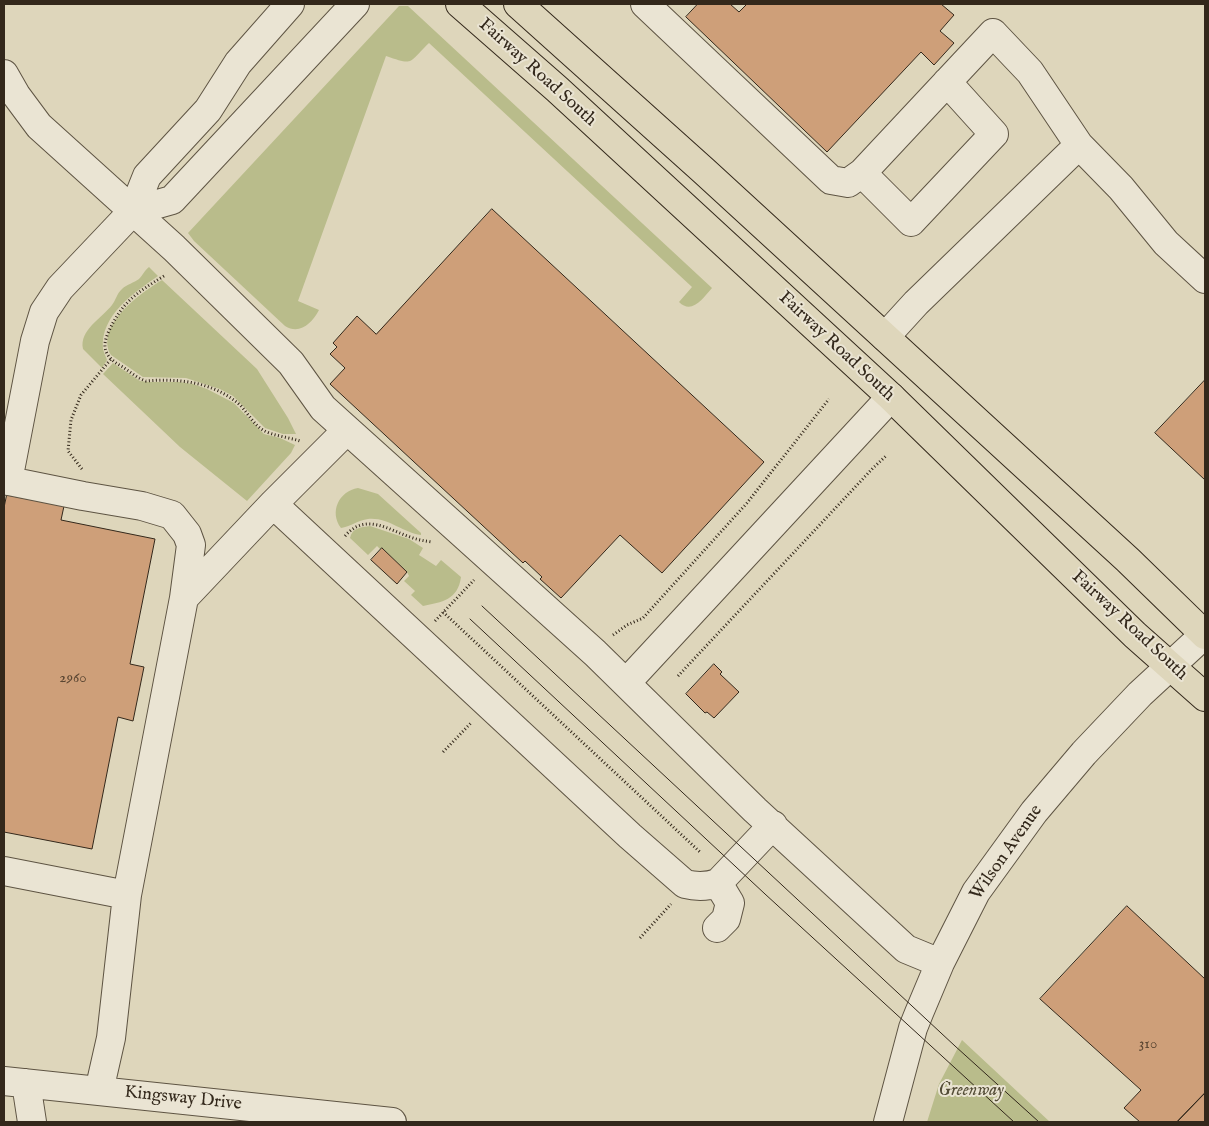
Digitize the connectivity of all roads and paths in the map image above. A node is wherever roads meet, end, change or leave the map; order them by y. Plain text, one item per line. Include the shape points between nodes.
1 (290, 4) edge
2 (355, 4) edge
3 (460, 4) edge
4 (518, 4) edge
5 (645, 4) edge
6 (4, 74) edge
7 (947, 82) junction
8 (1079, 145) junction
9 (862, 172) junction
10 (133, 210) junction
11 (164, 276) dead end
12 (1205, 279) edge
13 (886, 337) junction
14 (111, 360) junction
15 (891, 397) junction
16 (829, 399) dead end
17 (347, 430) junction
18 (303, 442) dead end
19 (887, 455) dead end
20 (85, 473) dead end
21 (6, 481) edge
22 (274, 504) junction
23 (343, 538) dead end
24 (434, 543) dead end
25 (474, 579) dead end
26 (184, 598) junction
27 (443, 612) junction
28 (433, 623) dead end
29 (612, 635) dead end
30 (1205, 635) edge
31 (1171, 666) junction
32 (678, 676) dead end
33 (626, 683) junction
34 (1205, 697) edge
35 (475, 719) dead end
36 (443, 752) dead end
37 (773, 826) junction
38 (700, 852) dead end
39 (4, 871) edge
40 (718, 883) junction
41 (127, 895) junction
42 (673, 902) dead end
43 (717, 928) dead end
44 (640, 938) dead end
45 (940, 963) junction
46 (15, 1082) edge
47 (99, 1091) junction
48 (208, 1112) edge
49 (276, 1116) edge
50 (32, 1122) edge
51 (392, 1122) edge
52 (888, 1122) edge

1 - 10 street via 238,63 208,110 147,176
2 - 10 street via 172,200
3 - 15 main road, Fairway Road South
4 - 13 main road
5 - 9 street via 831,180 848,183
6 - 10 street via 39,126
7 - 8 street via 993,33 1030,72
7 - 9 street
7 - 9 street via 994,134 911,222
8 - 12 street via 1121,188 1166,243
8 - 13 street via 916,303
10 - 17 street via 291,363 323,408
10 - 21 street via 60,288 44,312
11 - 14 path via 128,300 118,312 106,338 105,347
13 - 30 main road
14 - 18 path via 146,381 183,380 203,385 234,400 260,429
14 - 20 path via 81,395 71,420 68,451
15 - 31 main road, Fairway Road South via 1135,635
15 - 33 street
16 - 29 path via 747,503 643,618
17 - 22 street
17 - 33 street
19 - 32 path
21 - 26 street via 142,506 172,515 191,544
22 - 26 street
22 - 40 street via 677,878 695,887
23 - 24 path via 355,527 377,524
25 - 27 path
26 - 41 street
27 - 28 path
27 - 38 path
30 - 31 street, Wilson Avenue
31 - 34 main road, Fairway Road South
31 - 45 street, Wilson Avenue via 1084,753 1034,812 976,892
33 - 37 street
35 - 36 path
37 - 40 street
37 - 45 street via 906,949
39 - 41 street
40 - 43 street via 730,902 726,920
41 - 47 street via 111,1038
42 - 44 path
45 - 52 street, Wilson Avenue via 913,1028
46 - 47 street, Kingsway Drive
46 - 50 street
47 - 48 street, Kingsway Drive
48 - 49 street, Kingsway Drive
49 - 51 street, Kingsway Drive

